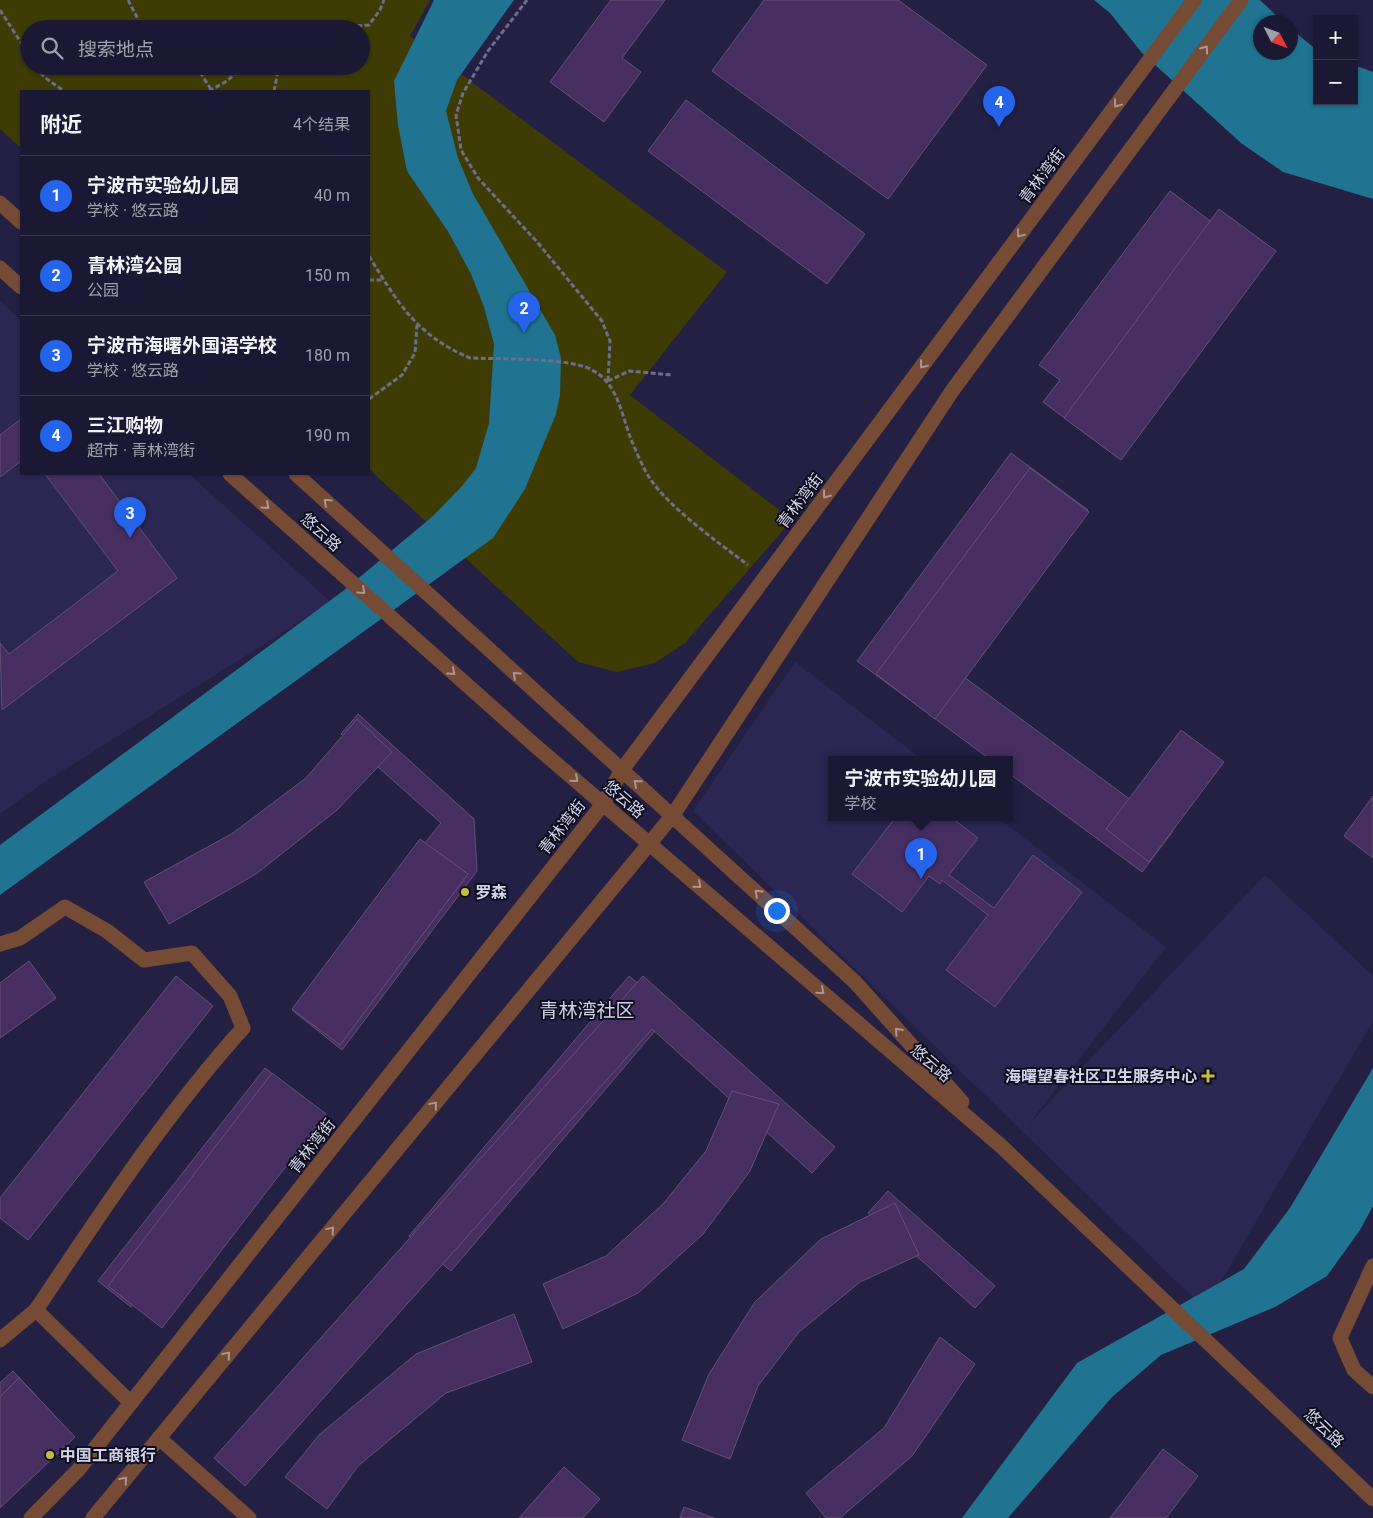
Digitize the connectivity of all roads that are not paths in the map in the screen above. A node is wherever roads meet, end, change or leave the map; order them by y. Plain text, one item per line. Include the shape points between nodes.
1 (1194, 0) edge
2 (1241, 0) edge
3 (0, 203) edge
4 (20, 221) edge
5 (0, 268) edge
6 (20, 286) edge
7 (231, 475) edge
8 (297, 475) edge
9 (622, 770) junction
10 (603, 804) junction
11 (673, 815) junction
12 (650, 844) junction
13 (0, 944) edge
14 (1001, 1146) junction
15 (1373, 1266) edge
16 (36, 1310) junction
17 (0, 1340) edge
18 (1373, 1387) edge
19 (131, 1403) junction
20 (159, 1438) junction
21 (1373, 1499) edge
22 (31, 1518) edge
23 (93, 1518) edge
24 (249, 1518) edge

1 -> 9 street, 青林湾街
11 -> 2 street via 952,391
3 - 4 street
5 - 6 street
7 -> 10 street, 悠云路
9 -> 8 street, 悠云路
9 - 10 street, 青林湾街
11 -> 9 street, 悠云路
10 - 12 street, 悠云路
10 - 19 street, 青林湾街
11 - 12 street
14 -> 11 street, 悠云路 via 855,982
12 -> 14 street, 悠云路
20 -> 12 street
13 - 16 street via 20,938 65,907 107,931 144,960 192,953 230,996 243,1028 205,1071
14 - 21 street, 悠云路
15 - 18 street via 1340,1338 1354,1370
16 - 17 street
16 - 19 street
19 - 22 street, 青林湾街 via 78,1470
23 -> 20 street
20 - 24 street

